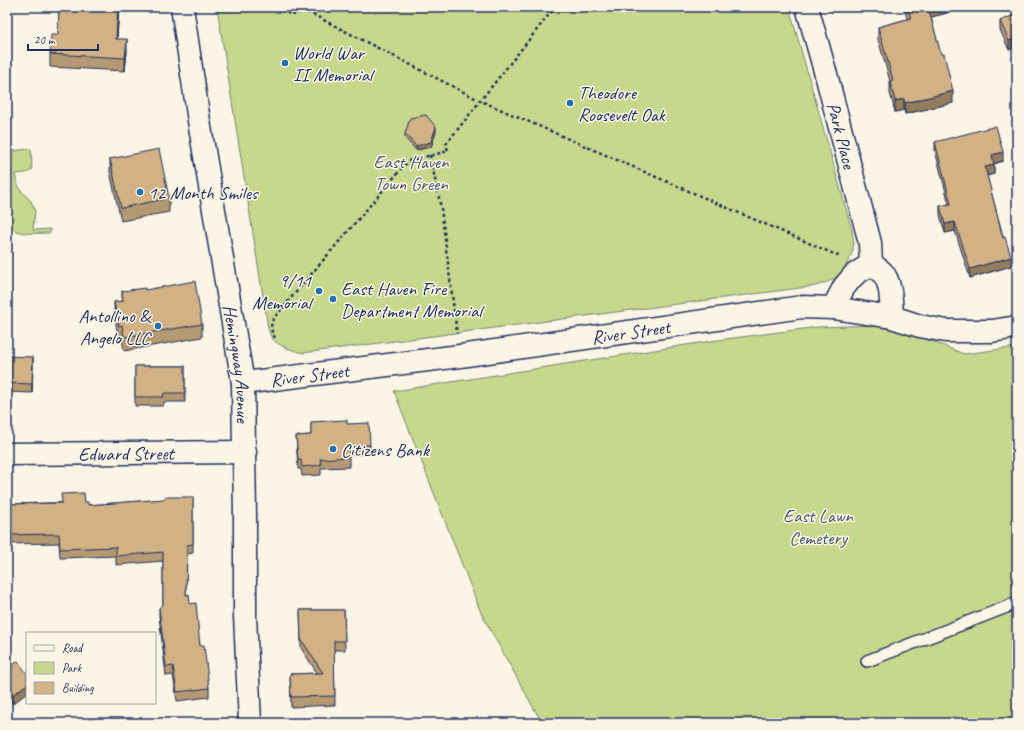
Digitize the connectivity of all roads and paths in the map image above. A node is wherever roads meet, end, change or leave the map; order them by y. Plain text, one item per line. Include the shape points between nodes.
1 (182, 7) edge
2 (284, 7) edge
3 (555, 7) edge
4 (806, 7) edge
5 (302, 8) edge
6 (481, 101) junction
7 (430, 155) junction
8 (871, 264) junction
9 (833, 308) junction
10 (892, 317) junction
11 (1017, 326) edge
12 (276, 338) dead end
13 (460, 356) junction
14 (243, 383) junction
15 (244, 452) junction
16 (7, 454) edge
17 (1017, 603) edge
18 (867, 661) dead end
19 (250, 723) edge

1 - 14 street, Hemingway Avenue
2 - 5 path via 292,15 298,14
3 - 6 path
4 - 8 street, Park Place via 828,78 867,228
5 - 6 path
6 - 7 path via 446,144 448,151
6 - 8 path via 847,260
7 - 12 path via 408,161 273,319 270,325
7 - 13 path via 441,208
8 - 9 street via 854,275
8 - 10 street via 882,272 887,280
9 - 10 street, River Street
9 - 13 street, River Street via 802,307
10 - 11 street, River Street via 946,331 992,331
13 - 14 street, River Street
14 - 15 street, Hemingway Avenue
15 - 16 street, Edward Street
15 - 19 street, Hemingway Avenue via 245,616
17 - 18 lane

